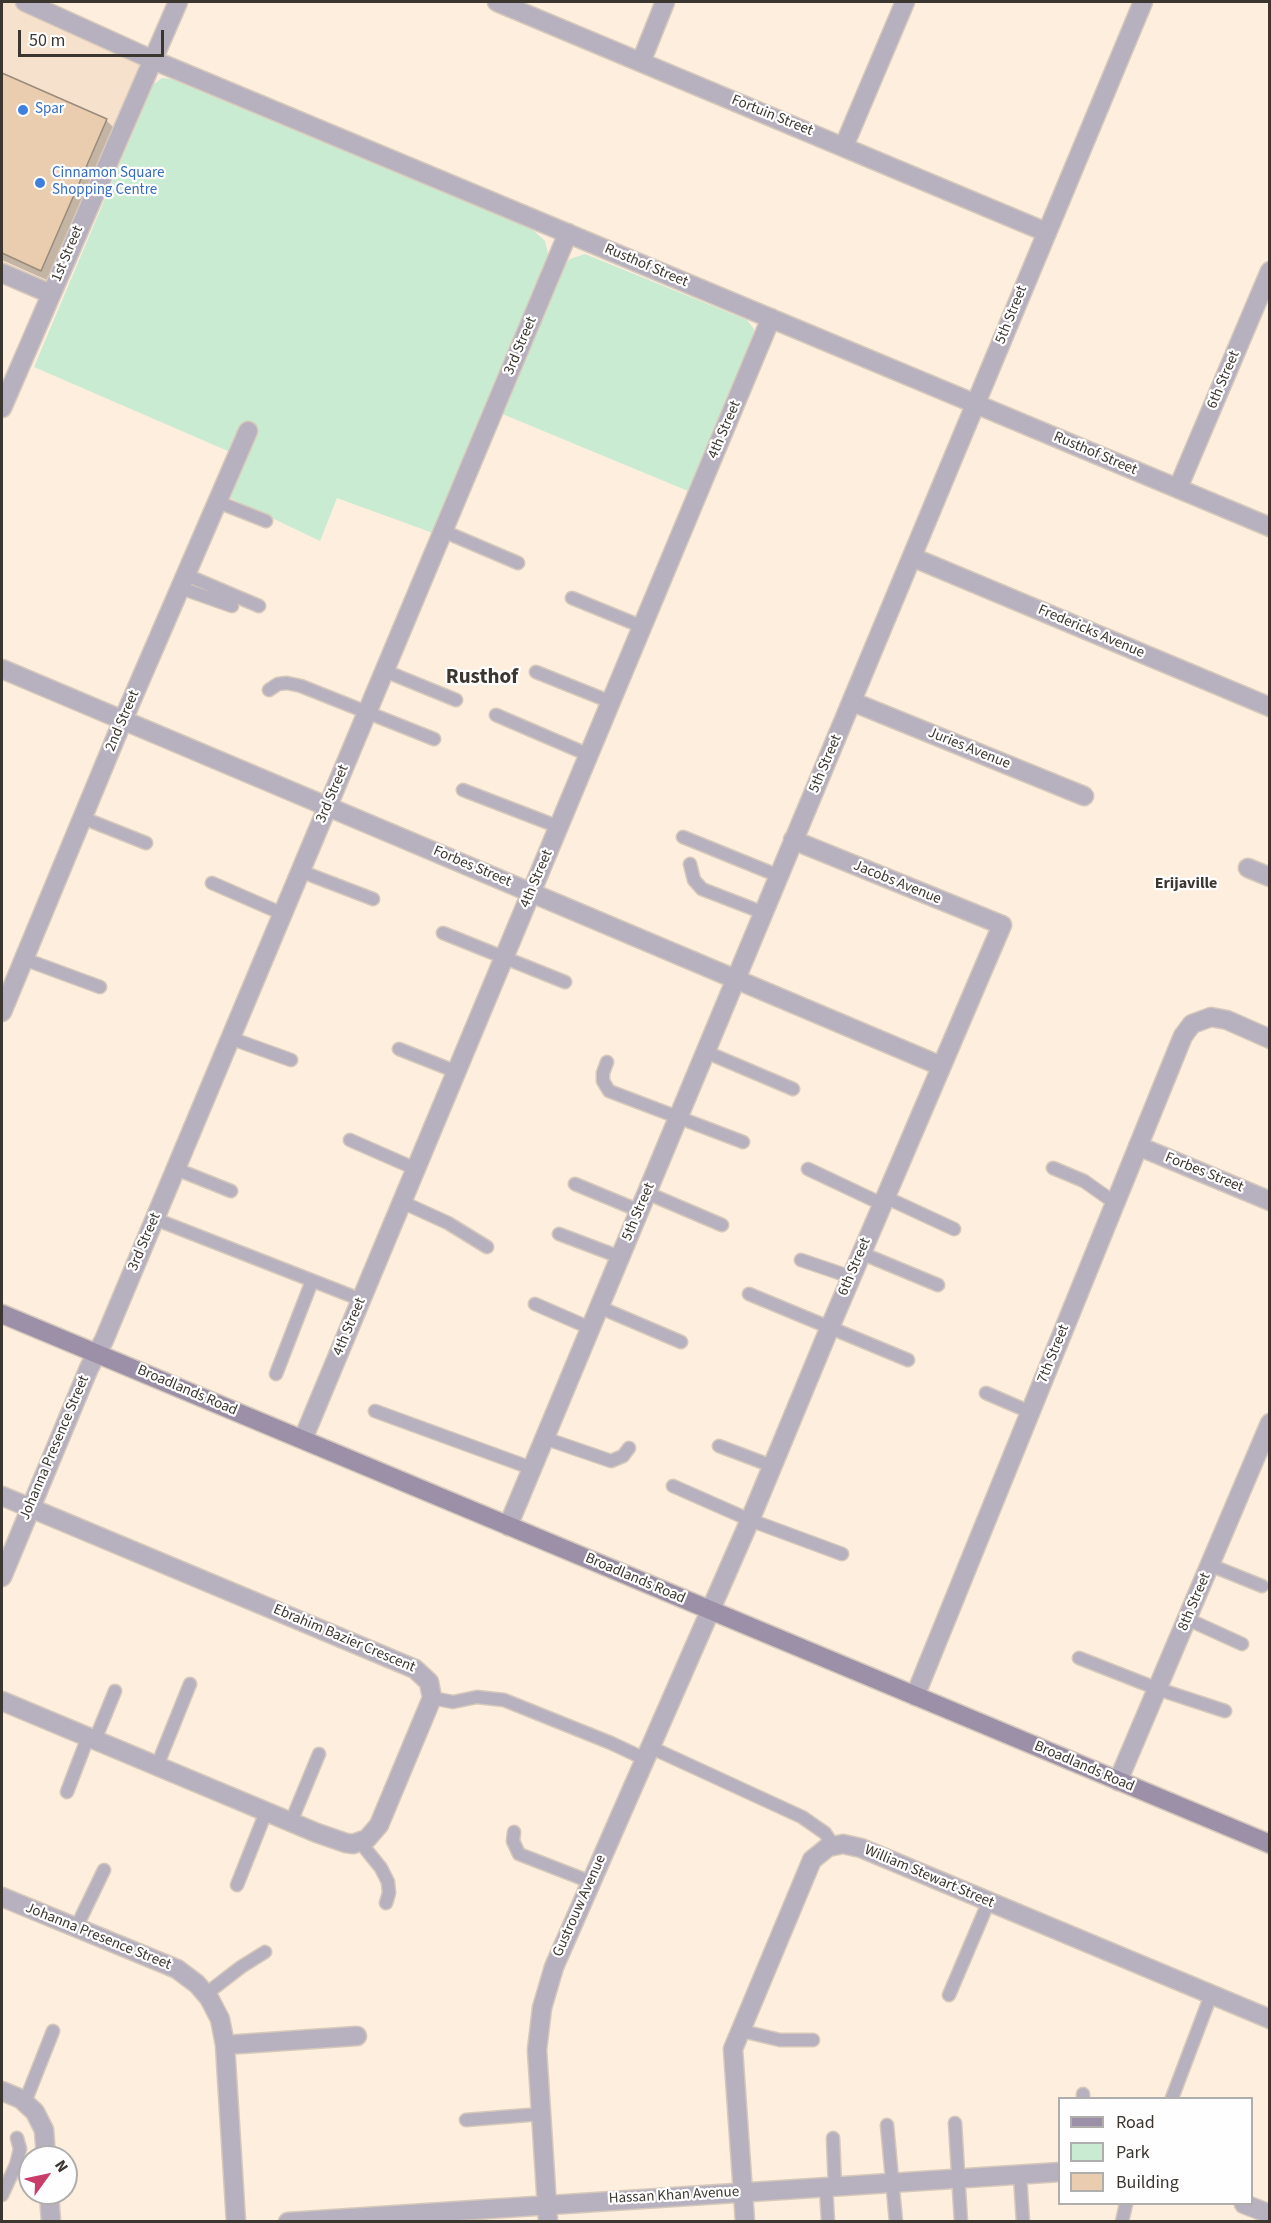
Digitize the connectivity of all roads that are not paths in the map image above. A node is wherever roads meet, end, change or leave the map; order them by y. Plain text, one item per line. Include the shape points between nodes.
1 (25, 2) edge
2 (178, 2) edge
3 (497, 2) edge
4 (665, 2) edge
5 (905, 2) edge
6 (1143, 2) edge
7 (153, 60) junction
8 (641, 62) junction
9 (844, 146) junction
10 (1046, 232) junction
11 (568, 233) junction
12 (1269, 271) edge
13 (2, 273) edge
14 (51, 294) junction
15 (771, 318) junction
16 (976, 404) junction
17 (2, 408) edge
18 (248, 431) dead end
19 (1178, 489) junction
20 (218, 502) junction
21 (266, 521) dead end
22 (1269, 527) edge
23 (443, 531) junction
24 (912, 557) junction
25 (518, 563) dead end
26 (183, 581) junction
27 (572, 598) dead end
28 (232, 606) dead end
29 (259, 606) dead end
30 (643, 627) junction
31 (2, 669) edge
32 (385, 671) junction
33 (536, 672) dead end
34 (269, 690) dead end
35 (456, 700) dead end
36 (611, 702) junction
37 (853, 702) junction
38 (1269, 707) edge
39 (367, 712) junction
40 (495, 715) dead end
41 (123, 720) junction
42 (434, 739) dead end
43 (589, 755) junction
44 (463, 790) dead end
45 (1084, 796) dead end
46 (328, 806) junction
47 (82, 818) junction
48 (559, 827) junction
49 (683, 837) dead end
50 (793, 840) junction
51 (146, 843) dead end
52 (690, 864) dead end
53 (1248, 868) dead end
54 (300, 872) junction
55 (778, 876) junction
56 (1269, 876) edge
57 (212, 883) dead end
58 (532, 892) junction
59 (373, 899) dead end
60 (764, 913) junction
61 (283, 914) junction
62 (1002, 925) joint
63 (443, 933) dead end
64 (504, 958) junction
65 (24, 959) junction
66 (737, 980) junction
67 (565, 982) dead end
68 (100, 987) dead end
69 (2, 1012) edge
70 (231, 1038) junction
71 (1269, 1039) edge
72 (399, 1049) dead end
73 (706, 1052) junction
74 (291, 1060) dead end
75 (607, 1062) dead end
76 (941, 1066) junction
77 (457, 1072) junction
78 (793, 1089) dead end
79 (678, 1118) junction
80 (350, 1140) dead end
81 (743, 1142) dead end
82 (1138, 1146) junction
83 (416, 1168) junction
84 (1053, 1168) dead end
85 (176, 1169) junction
86 (808, 1169) dead end
87 (575, 1184) dead end
88 (231, 1191) dead end
89 (647, 1193) junction
90 (884, 1200) junction
91 (1269, 1201) edge
92 (402, 1202) junction
93 (1115, 1203) junction
94 (639, 1211) junction
95 (155, 1219) junction
96 (722, 1225) dead end
97 (954, 1229) dead end
98 (559, 1234) dead end
99 (488, 1246) dead end
100 (861, 1253) junction
101 (620, 1257) junction
102 (801, 1260) dead end
103 (851, 1277) junction
104 (312, 1281) junction
105 (938, 1285) dead end
106 (749, 1294) dead end
107 (362, 1299) junction
108 (535, 1304) dead end
109 (599, 1307) junction
110 (2, 1314) edge
111 (830, 1327) junction
112 (590, 1328) junction
113 (681, 1342) dead end
114 (96, 1354) junction
115 (908, 1360) dead end
116 (276, 1374) dead end
117 (986, 1393) dead end
118 (375, 1411) dead end
119 (1030, 1412) junction
120 (1268, 1429) edge
121 (544, 1438) junction
122 (303, 1439) junction
123 (719, 1446) dead end
124 (629, 1448) dead end
125 (772, 1466) junction
126 (531, 1468) junction
127 (673, 1486) dead end
128 (2, 1496) edge
129 (30, 1508) junction
130 (750, 1520) junction
131 (508, 1526) junction
132 (842, 1554) dead end
133 (1210, 1565) junction
134 (2, 1577) edge
135 (1262, 1586) dead end
136 (710, 1610) junction
137 (1187, 1619) junction
138 (1242, 1644) dead end
139 (1079, 1658) dead end
140 (190, 1684) dead end
141 (1158, 1689) junction
142 (115, 1691) dead end
143 (915, 1696) junction
144 (432, 1698) junction
145 (2, 1701) edge
146 (1225, 1711) dead end
147 (92, 1738) junction
148 (647, 1753) junction
149 (319, 1754) dead end
150 (157, 1766) junction
151 (1118, 1781) junction
152 (68, 1792) dead end
153 (266, 1812) junction
154 (291, 1822) junction
155 (514, 1832) dead end
156 (360, 1842) junction
157 (1269, 1844) edge
158 (834, 1845) junction
159 (104, 1870) dead end
160 (591, 1882) junction
161 (237, 1885) dead end
162 (2, 1897) edge
163 (989, 1901) junction
164 (386, 1903) dead end
165 (76, 1928) junction
166 (265, 1952) dead end
167 (206, 1994) junction
168 (949, 1995) dead end
169 (1211, 1995) junction
170 (1269, 2019) edge
171 (53, 2031) dead end
172 (742, 2031) junction
173 (357, 2036) dead end
174 (813, 2040) dead end
175 (225, 2045) junction
176 (2, 2091) edge
177 (1172, 2097) edge
178 (25, 2102) junction
179 (542, 2114) junction
180 (466, 2120) dead end
181 (955, 2123) dead end
182 (887, 2125) dead end
183 (17, 2138) dead end
184 (833, 2138) dead end
185 (45, 2145) edge
186 (1058, 2172) edge
187 (1020, 2175) junction
188 (957, 2179) junction
189 (893, 2183) junction
190 (830, 2187) junction
191 (744, 2193) junction
192 (2, 2195) edge
193 (50, 2205) edge
194 (1126, 2205) edge
195 (1246, 2205) edge
196 (548, 2212) edge
197 (1269, 2214) edge
198 (51, 2222) edge
199 (236, 2222) edge
200 (288, 2222) edge
201 (745, 2222) edge
202 (828, 2222) edge
203 (896, 2222) edge
204 (961, 2222) edge
205 (1023, 2222) edge
206 (1122, 2222) edge

1 - 7 street, Rusthof Street
2 - 7 street, 1st Street
3 - 8 street, Fortuin Street
4 - 8 street
5 - 9 street
6 - 10 street, 5th Street
7 - 11 street, Rusthof Street
7 - 14 street, 1st Street
8 - 9 street, Fortuin Street
9 - 10 street, Fortuin Street
10 - 16 street, 5th Street
11 - 15 street, Rusthof Street
11 - 23 street, 3rd Street
12 - 19 street, 6th Street
13 - 14 street
14 - 17 street, 1st Street
15 - 16 street, Rusthof Street
15 - 30 street, 4th Street
16 - 19 street, Rusthof Street
16 - 24 street, 5th Street
18 - 20 street, 2nd Street
19 - 22 street, Rusthof Street
20 - 21 lane
20 - 26 street, 2nd Street
23 - 25 lane
23 - 32 street, 3rd Street
24 - 37 street, 5th Street
24 - 38 street, Fredericks Avenue
26 - 28 lane
26 - 29 lane
26 - 41 street, 2nd Street
27 - 30 lane
30 - 36 street, 4th Street
31 - 41 street, Forbes Street
32 - 35 lane
32 - 39 street, 3rd Street
33 - 36 lane
34 - 39 lane via 278,684 301,686
36 - 43 street, 4th Street
37 - 45 street, Juries Avenue
37 - 50 street, 5th Street
39 - 42 lane
39 - 46 street, 3rd Street
40 - 43 lane
41 - 46 street, Forbes Street
41 - 47 street, 2nd Street
43 - 48 street, 4th Street
44 - 48 lane
46 - 54 street, 3rd Street
46 - 58 street, Forbes Street
47 - 51 lane
47 - 65 street, 2nd Street
48 - 58 street, 4th Street
49 - 55 lane
50 - 55 street, 5th Street
50 - 62 street, Jacobs Avenue
52 - 60 lane via 694,880 702,889
53 - 56 street
54 - 59 lane
54 - 61 street, 3rd Street
55 - 60 street, 5th Street
57 - 61 lane
58 - 64 street, 4th Street
58 - 66 street, Forbes Street
60 - 66 street, 5th Street
61 - 70 street, 3rd Street
62 - 76 street, 6th Street
63 - 64 lane
64 - 67 lane
64 - 77 street, 4th Street
65 - 68 lane
65 - 69 street, 2nd Street
66 - 73 street, 5th Street
66 - 76 street, Forbes Street
70 - 74 lane
70 - 85 street, 3rd Street
71 - 82 street, 7th Street via 1227,1020 1211,1017 1192,1024 1183,1036
72 - 77 lane
73 - 78 lane
73 - 79 street, 5th Street
75 - 79 lane via 603,1081 609,1091
76 - 90 street, 6th Street
77 - 83 street, 4th Street
79 - 81 lane
79 - 89 street, 5th Street
80 - 83 lane
82 - 91 street, Forbes Street
82 - 93 street, 7th Street
83 - 92 street, 4th Street
84 - 93 lane via 1084,1181
85 - 88 lane
85 - 95 street, 3rd Street
86 - 90 lane
87 - 94 lane
89 - 94 street, 5th Street
89 - 96 lane
90 - 97 lane
90 - 100 street, 6th Street
92 - 99 lane
92 - 107 street, 4th Street
93 - 119 street, 7th Street
94 - 101 street, 5th Street
95 - 104 lane
95 - 114 street, 3rd Street
98 - 101 lane
100 - 103 street, 6th Street
100 - 105 lane
101 - 109 street, 5th Street
102 - 103 lane
103 - 111 street, 6th Street
104 - 107 lane
104 - 116 lane
106 - 111 lane
107 - 122 street, 4th Street
108 - 112 lane
109 - 112 street, 5th Street
109 - 113 lane
110 - 114 main road, Broadlands Road
111 - 115 lane
111 - 125 street, 6th Street
112 - 121 street, 5th Street
114 - 122 main road, Broadlands Road
114 - 129 street, Johanna Presence Street
117 - 119 lane
118 - 126 lane
119 - 143 street, 7th Street
120 - 133 street, 8th Street
121 - 124 lane via 611,1461
121 - 126 street, 5th Street
122 - 131 main road, Broadlands Road
123 - 125 lane
125 - 130 street, 6th Street
126 - 131 street, 5th Street
127 - 130 lane
128 - 129 street, Ebrahim Bazier Crescent
129 - 134 street, Johanna Presence Street
129 - 144 street, Ebrahim Bazier Crescent via 415,1669 429,1682
130 - 132 lane
130 - 136 street, 6th Street
131 - 136 main road, Broadlands Road
133 - 135 lane
133 - 137 street, 8th Street
136 - 143 main road, Broadlands Road
136 - 148 street, Gustrouw Avenue
137 - 138 lane
137 - 141 street, 8th Street
139 - 141 lane
140 - 150 lane
141 - 146 lane
141 - 151 street, 8th Street
142 - 147 lane
143 - 151 main road, Broadlands Road
144 - 148 lane via 453,1702 477,1697 504,1700 611,1743
144 - 156 street via 380,1825
145 - 147 street
147 - 150 street
147 - 152 lane
148 - 158 lane via 802,1817 825,1833
148 - 160 street, Gustrouw Avenue
149 - 154 lane
150 - 153 street
151 - 157 main road, Broadlands Road
153 - 154 street
153 - 161 lane
154 - 156 street via 346,1843
155 - 160 lane via 519,1854
156 - 164 lane via 388,1882
158 - 163 street, William Stewart Street via 852,1845
158 - 172 street via 812,1860
159 - 165 lane
160 - 179 street, Gustrouw Avenue via 554,1966 542,2008 537,2050
162 - 165 street, Johanna Presence Street
163 - 168 lane
163 - 169 street, William Stewart Street
165 - 167 street, Johanna Presence Street via 177,1969
166 - 167 lane
167 - 175 street, Johanna Presence Street via 220,2019
169 - 170 street, William Stewart Street
169 - 177 lane
171 - 178 lane
172 - 174 lane via 780,2040
172 - 191 street via 734,2049
173 - 175 street
175 - 199 street, Johanna Presence Street
176 - 178 street
178 - 185 street via 44,2130
179 - 180 lane
179 - 196 street, Gustrouw Avenue
181 - 188 lane
182 - 189 lane
183 - 192 lane via 20,2148 16,2165
184 - 190 lane
186 - 187 street, Hassan Khan Avenue
187 - 188 street, Hassan Khan Avenue
187 - 205 lane
188 - 189 street, Hassan Khan Avenue
188 - 204 lane
189 - 190 street, Hassan Khan Avenue
189 - 203 lane
190 - 191 street, Hassan Khan Avenue
190 - 202 lane
191 - 196 street, Hassan Khan Avenue
191 - 201 street
193 - 198 street
194 - 206 lane
195 - 197 street
196 - 200 street, Hassan Khan Avenue

